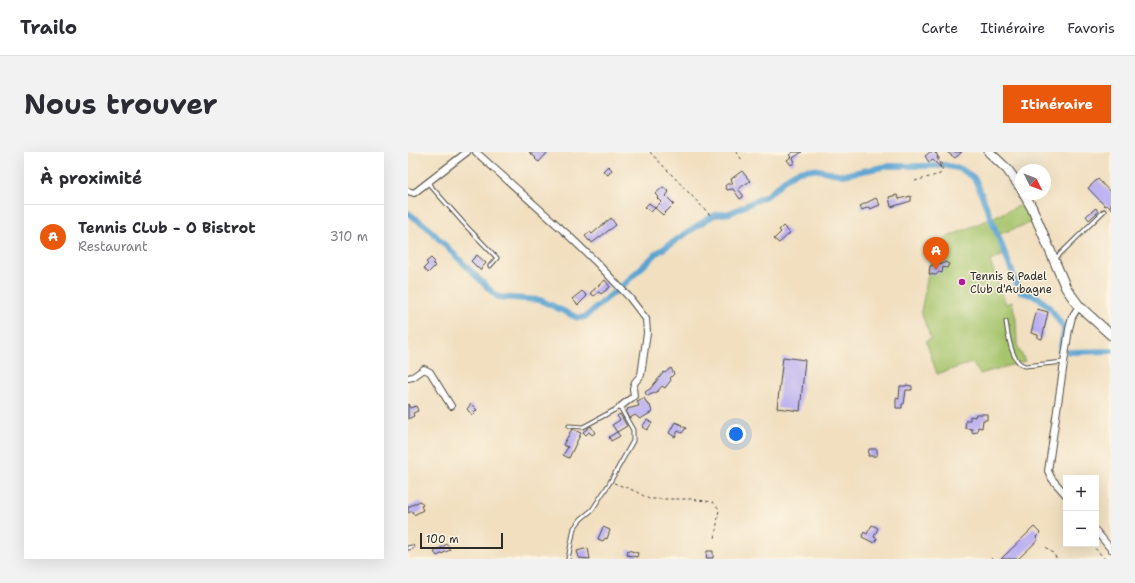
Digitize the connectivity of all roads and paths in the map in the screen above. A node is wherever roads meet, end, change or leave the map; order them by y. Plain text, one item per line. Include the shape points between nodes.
1 (467, 152) edge
2 (476, 152) edge
3 (650, 152) edge
4 (736, 152) edge
5 (936, 152) edge
6 (989, 152) edge
7 (743, 161) dead end
8 (1015, 180) edge
9 (915, 181) dead end
10 (428, 183) junction
11 (408, 191) edge
12 (1027, 200) edge
13 (1104, 212) dead end
14 (711, 216) dead end
15 (1053, 260) junction
16 (490, 266) dead end
17 (1079, 306) junction
18 (1006, 322) dead end
19 (1111, 335) edge
20 (1064, 362) junction
21 (408, 378) edge
22 (451, 406) dead end
23 (620, 407) junction
24 (569, 426) dead end
25 (611, 481) junction
26 (1063, 492) edge
27 (1099, 535) edge
28 (714, 539) dead end
29 (1046, 547) dead end
30 (1094, 547) edge
31 (1111, 549) edge
32 (568, 559) edge
33 (1057, 559) edge
34 (1104, 559) edge

1 - 10 street
2 - 23 street via 566,232 629,297 646,319 647,333 641,375 633,388 634,396
3 - 14 path
4 - 7 path
5 - 9 path via 943,167 940,174
6 - 8 main road
10 - 11 street via 414,193
10 - 16 lane via 497,258
12 - 15 main road
13 - 15 lane
15 - 17 main road via 1066,288
17 - 19 main road
17 - 20 street via 1068,329
18 - 20 lane via 1017,362 1025,366
20 - 26 street via 1048,471
21 - 22 street via 424,369 430,372
23 - 24 lane via 584,427
23 - 25 lane via 633,430 633,441
25 - 28 path via 649,499 713,502 719,509
25 - 32 lane via 592,510 574,528
27 - 31 street
29 - 33 path
30 - 34 path

